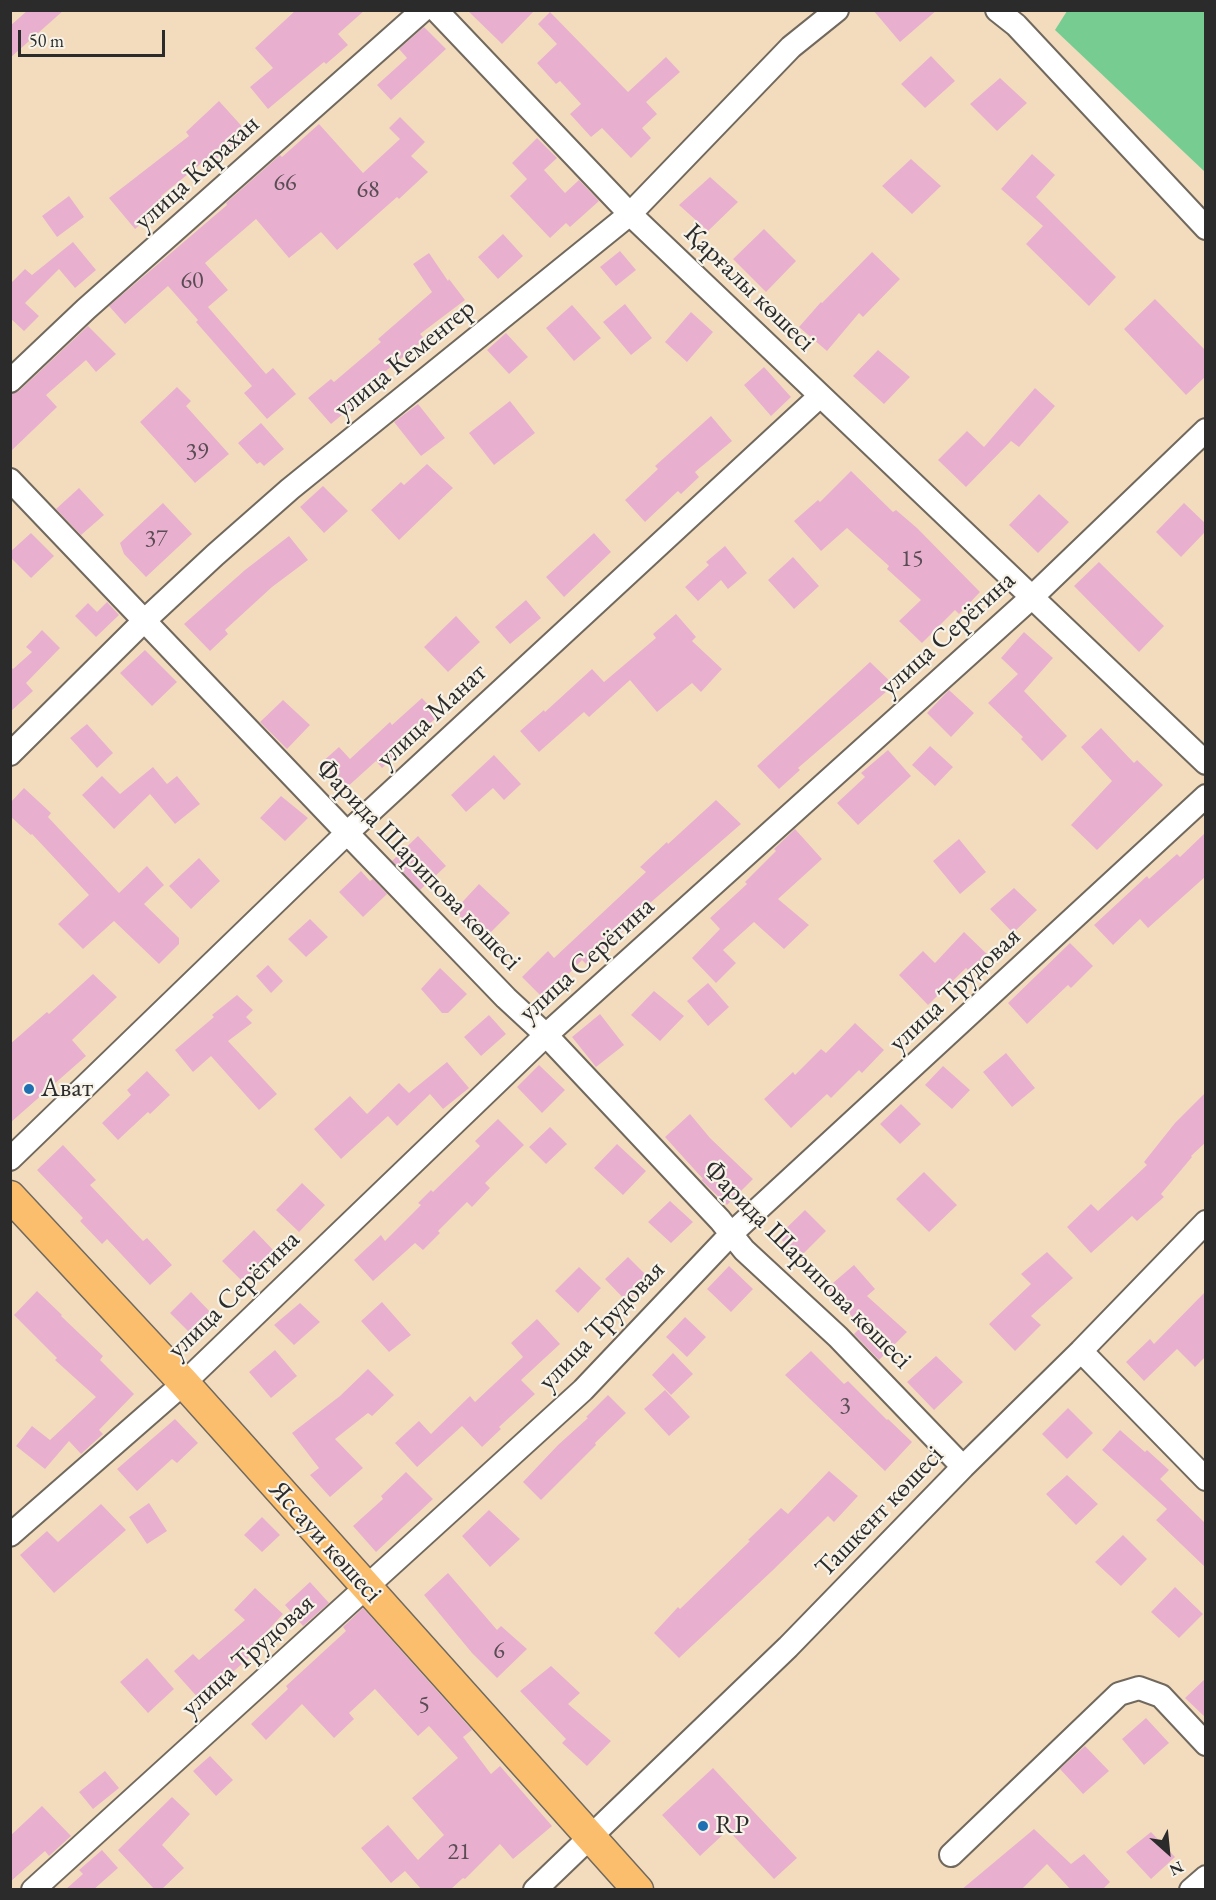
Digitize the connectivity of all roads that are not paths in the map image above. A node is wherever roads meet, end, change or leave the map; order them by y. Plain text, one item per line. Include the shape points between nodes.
1 (423, 10) edge
2 (436, 10) edge
3 (837, 10) edge
4 (997, 10) edge
5 (630, 214) junction
6 (1206, 228) edge
7 (10, 381) edge
8 (820, 396) junction
9 (1206, 430) edge
10 (10, 480) edge
11 (1031, 598) junction
12 (144, 621) junction
13 (10, 754) edge
14 (1206, 764) edge
15 (1206, 796) edge
16 (346, 834) junction
17 (546, 1035) junction
18 (10, 1159) edge
19 (10, 1196) edge
20 (1206, 1222) edge
21 (731, 1234) junction
22 (1081, 1351) junction
23 (184, 1383) junction
24 (963, 1467) junction
25 (1206, 1479) edge
26 (10, 1535) edge
27 (366, 1588) junction
28 (1206, 1744) edge
29 (590, 1837) junction
30 (951, 1855) dead end
31 (1206, 1876) edge
32 (33, 1890) edge
33 (535, 1890) edge
34 (638, 1890) edge
35 (1191, 1890) edge

1 - 7 street, улица Карахан
2 - 5 street, Қарғалы көшесі
3 - 5 street, улица Кеменгер via 792,47
4 - 6 street via 1016,25
5 - 8 street, Қарғалы көшесі
5 - 12 street, улица Кеменгер via 290,489
8 - 11 street, Қарғалы көшесі
8 - 16 street, улица Манат
9 - 11 street, улица Серёгина
10 - 12 street, Фарида Шарипова көшесі
11 - 14 street, Қарғалы көшесі
11 - 17 street, улица Серёгина
12 - 13 street, улица Кеменгер
12 - 16 street, Фарида Шарипова көшесі
15 - 21 street, улица Трудовая
16 - 17 street, Фарида Шарипова көшесі
16 - 18 street, улица Манат
17 - 21 street, Фарида Шарипова көшесі
17 - 23 street, улица Серёгина
19 - 23 main road, Яссауи көшесі
20 - 22 street, Ташкент көшесі
21 - 24 street, Фарида Шарипова көшесі via 838,1337
21 - 27 street, улица Трудовая via 583,1390
22 - 24 street, Ташкент көшесі
22 - 25 street
23 - 26 street, улица Серёгина
23 - 27 main road, Яссауи көшесі
24 - 29 street, Ташкент көшесі via 788,1647
27 - 29 main road, Яссауи көшесі
27 - 32 street, улица Трудовая
28 - 30 street via 1161,1696 1140,1688 1119,1694
29 - 33 street, Ташкент көшесі
29 - 34 main road, Яссауи көшесі
31 - 35 street

